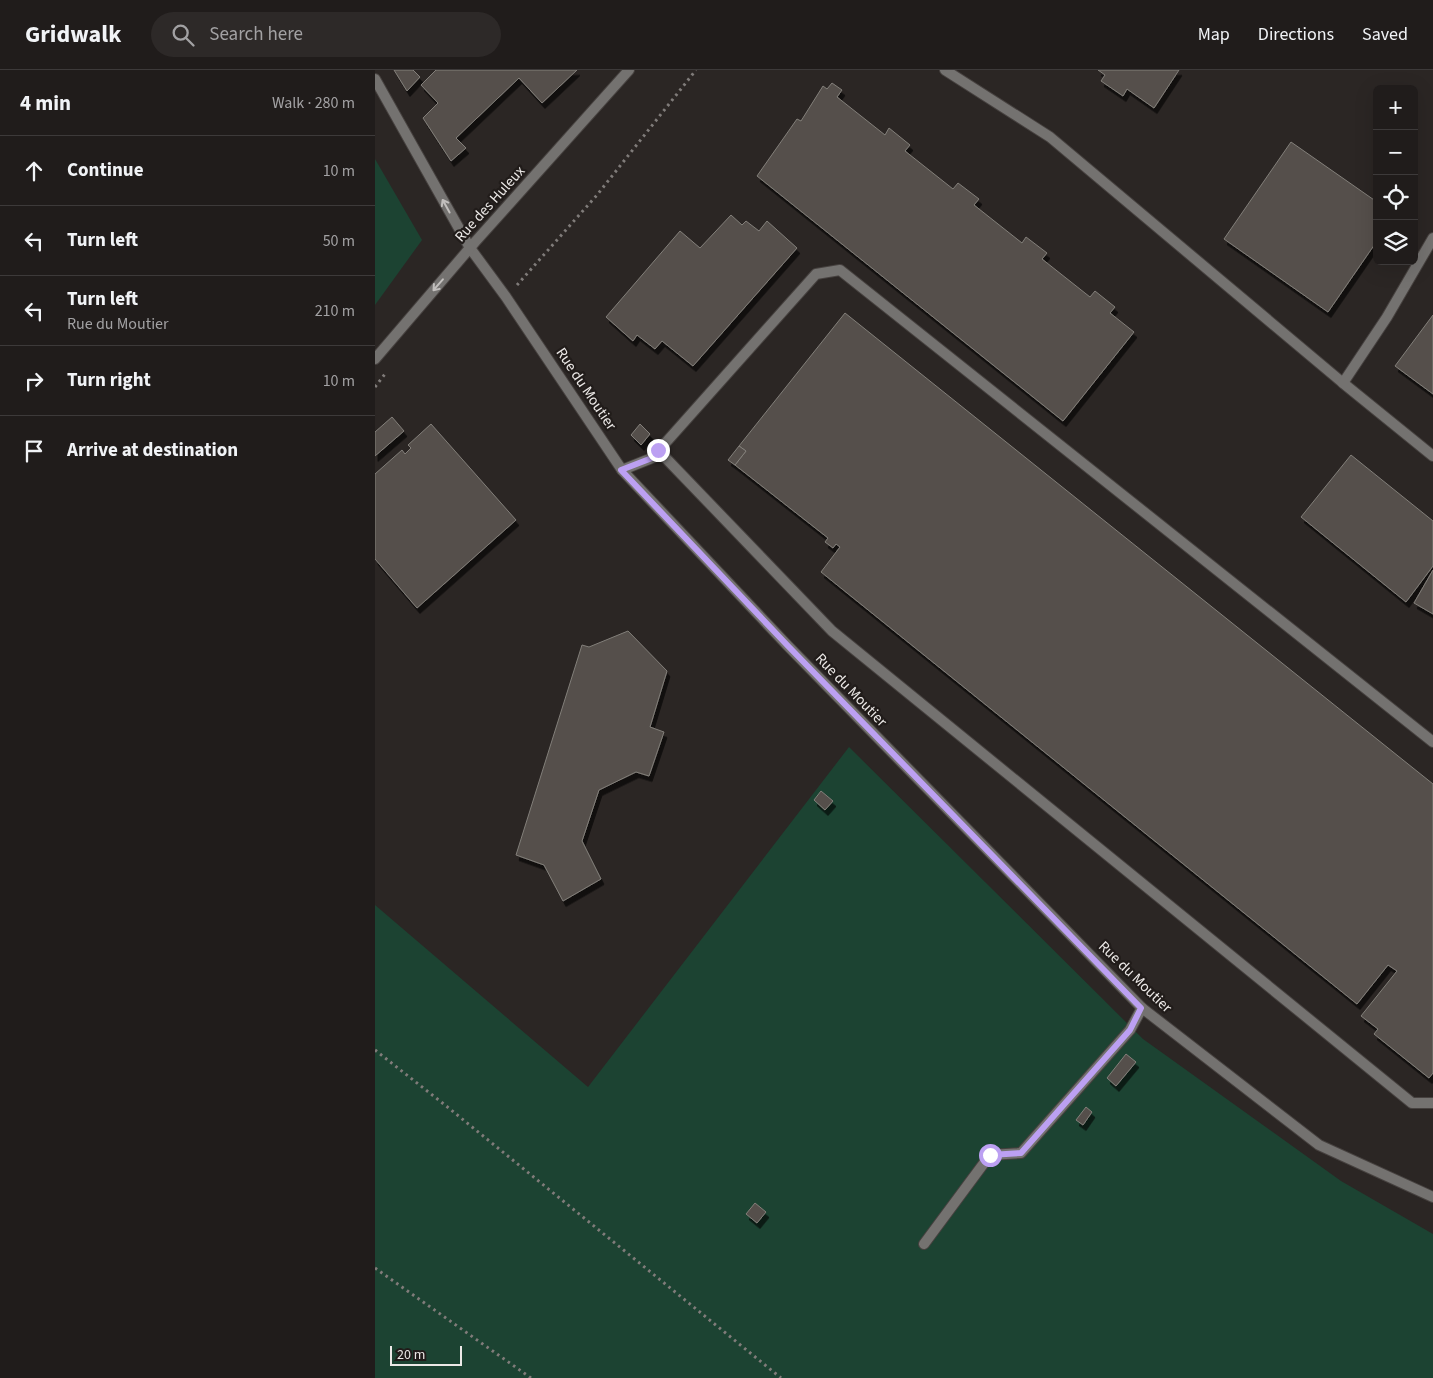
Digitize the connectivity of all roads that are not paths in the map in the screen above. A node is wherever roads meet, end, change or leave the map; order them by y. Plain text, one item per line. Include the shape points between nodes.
1 (629, 70) edge
2 (945, 70) edge
3 (375, 79) edge
4 (1433, 238) edge
5 (470, 248) junction
6 (375, 359) edge
7 (1343, 383) junction
8 (658, 450) junction
9 (1433, 456) edge
10 (621, 470) junction
11 (1433, 742) edge
12 (1141, 1008) junction
13 (1433, 1103) edge
14 (1433, 1197) edge
15 (924, 1244) dead end

1 - 5 street, Rue des Huleux
2 - 7 street via 1050,137
5 -> 3 street, Rue du Moutier
4 - 7 street via 1387,317
5 -> 6 street, Rue des Huleux
5 - 10 street, Rue du Moutier
7 - 9 street
8 - 10 street via 652,458
8 - 11 street via 816,274 840,270
8 - 13 street via 832,631 1412,1103
10 - 12 street, Rue du Moutier
12 - 14 street, Rue du Moutier via 1319,1145
12 - 15 street via 1130,1030 1021,1153 990,1155

